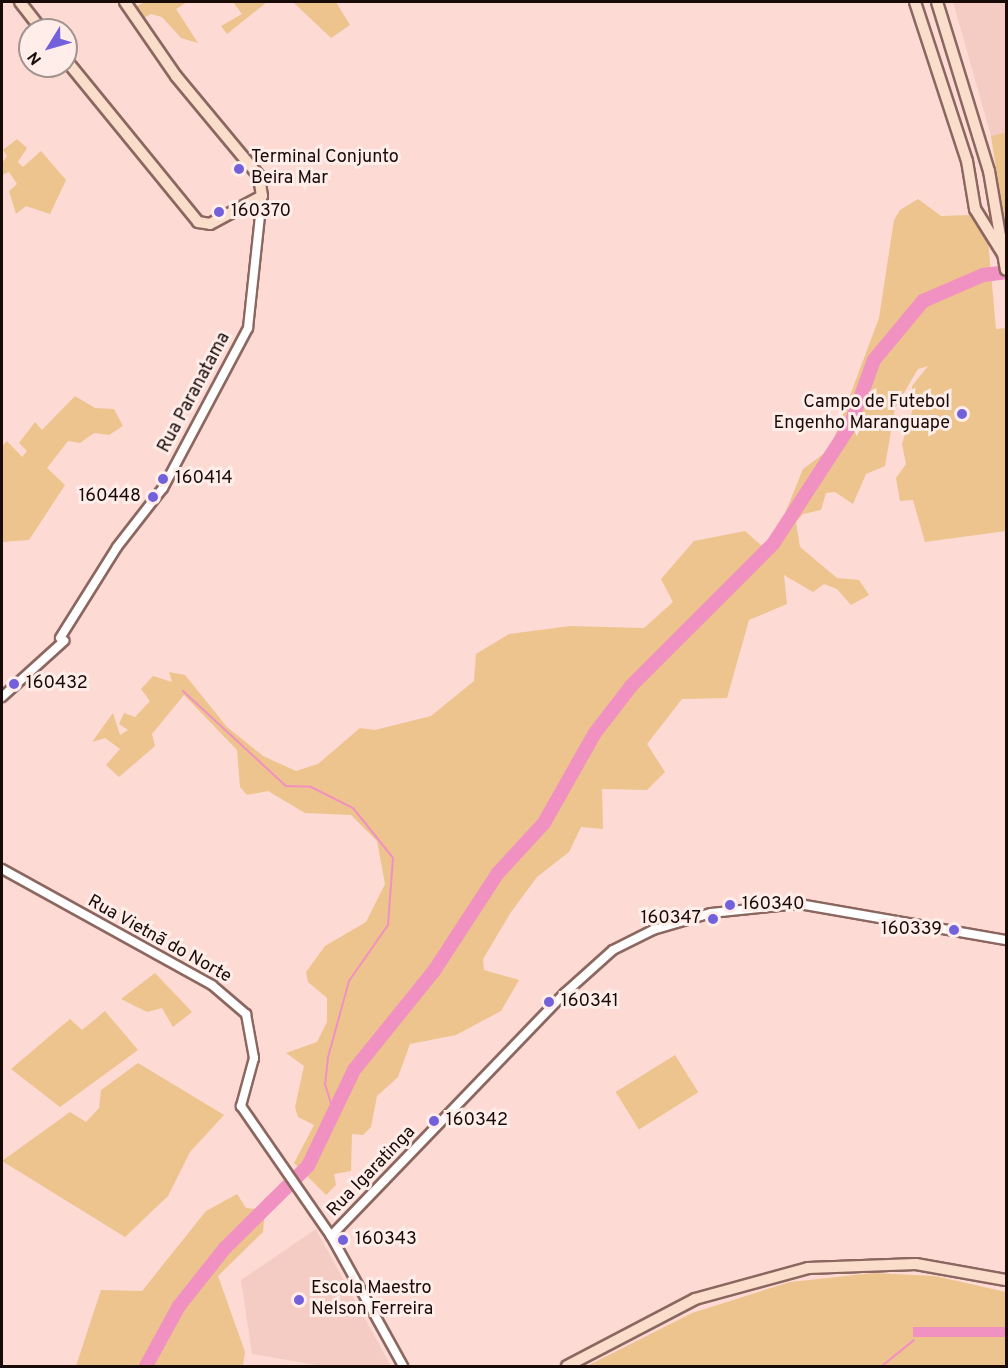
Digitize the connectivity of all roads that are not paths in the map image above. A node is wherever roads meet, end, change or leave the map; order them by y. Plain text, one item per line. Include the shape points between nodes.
1 (20, 2) edge
2 (125, 2) edge
3 (915, 2) edge
4 (937, 2) edge
5 (33, 18) edge
6 (78, 75) edge
7 (262, 196) junction
8 (996, 202) junction
9 (975, 209) junction
10 (1005, 257) junction
11 (1006, 270) edge
12 (2, 697) edge
13 (2, 869) edge
14 (1006, 940) edge
15 (331, 1236) junction
16 (1006, 1280) edge
17 (403, 1366) edge
18 (567, 1366) edge

1 - 5 main road
2 - 7 main road, Rua Paranatama via 176,76 263,181
3 - 9 main road via 967,160
4 - 8 main road
6 - 7 main road via 192,217 210,224
7 - 12 street, Rua Paranatama via 248,328 163,488 117,547 62,639
8 - 9 main road via 988,211
8 - 10 main road
9 - 10 main road
10 - 11 main road
13 - 15 street, Rua Vietnã do Norte via 212,985 238,1005 249,1022 254,1058 241,1106
14 - 15 street, Rua Igaratinga via 799,904 679,920 613,950
15 - 17 street
16 - 18 main road via 916,1264 807,1268 695,1299

